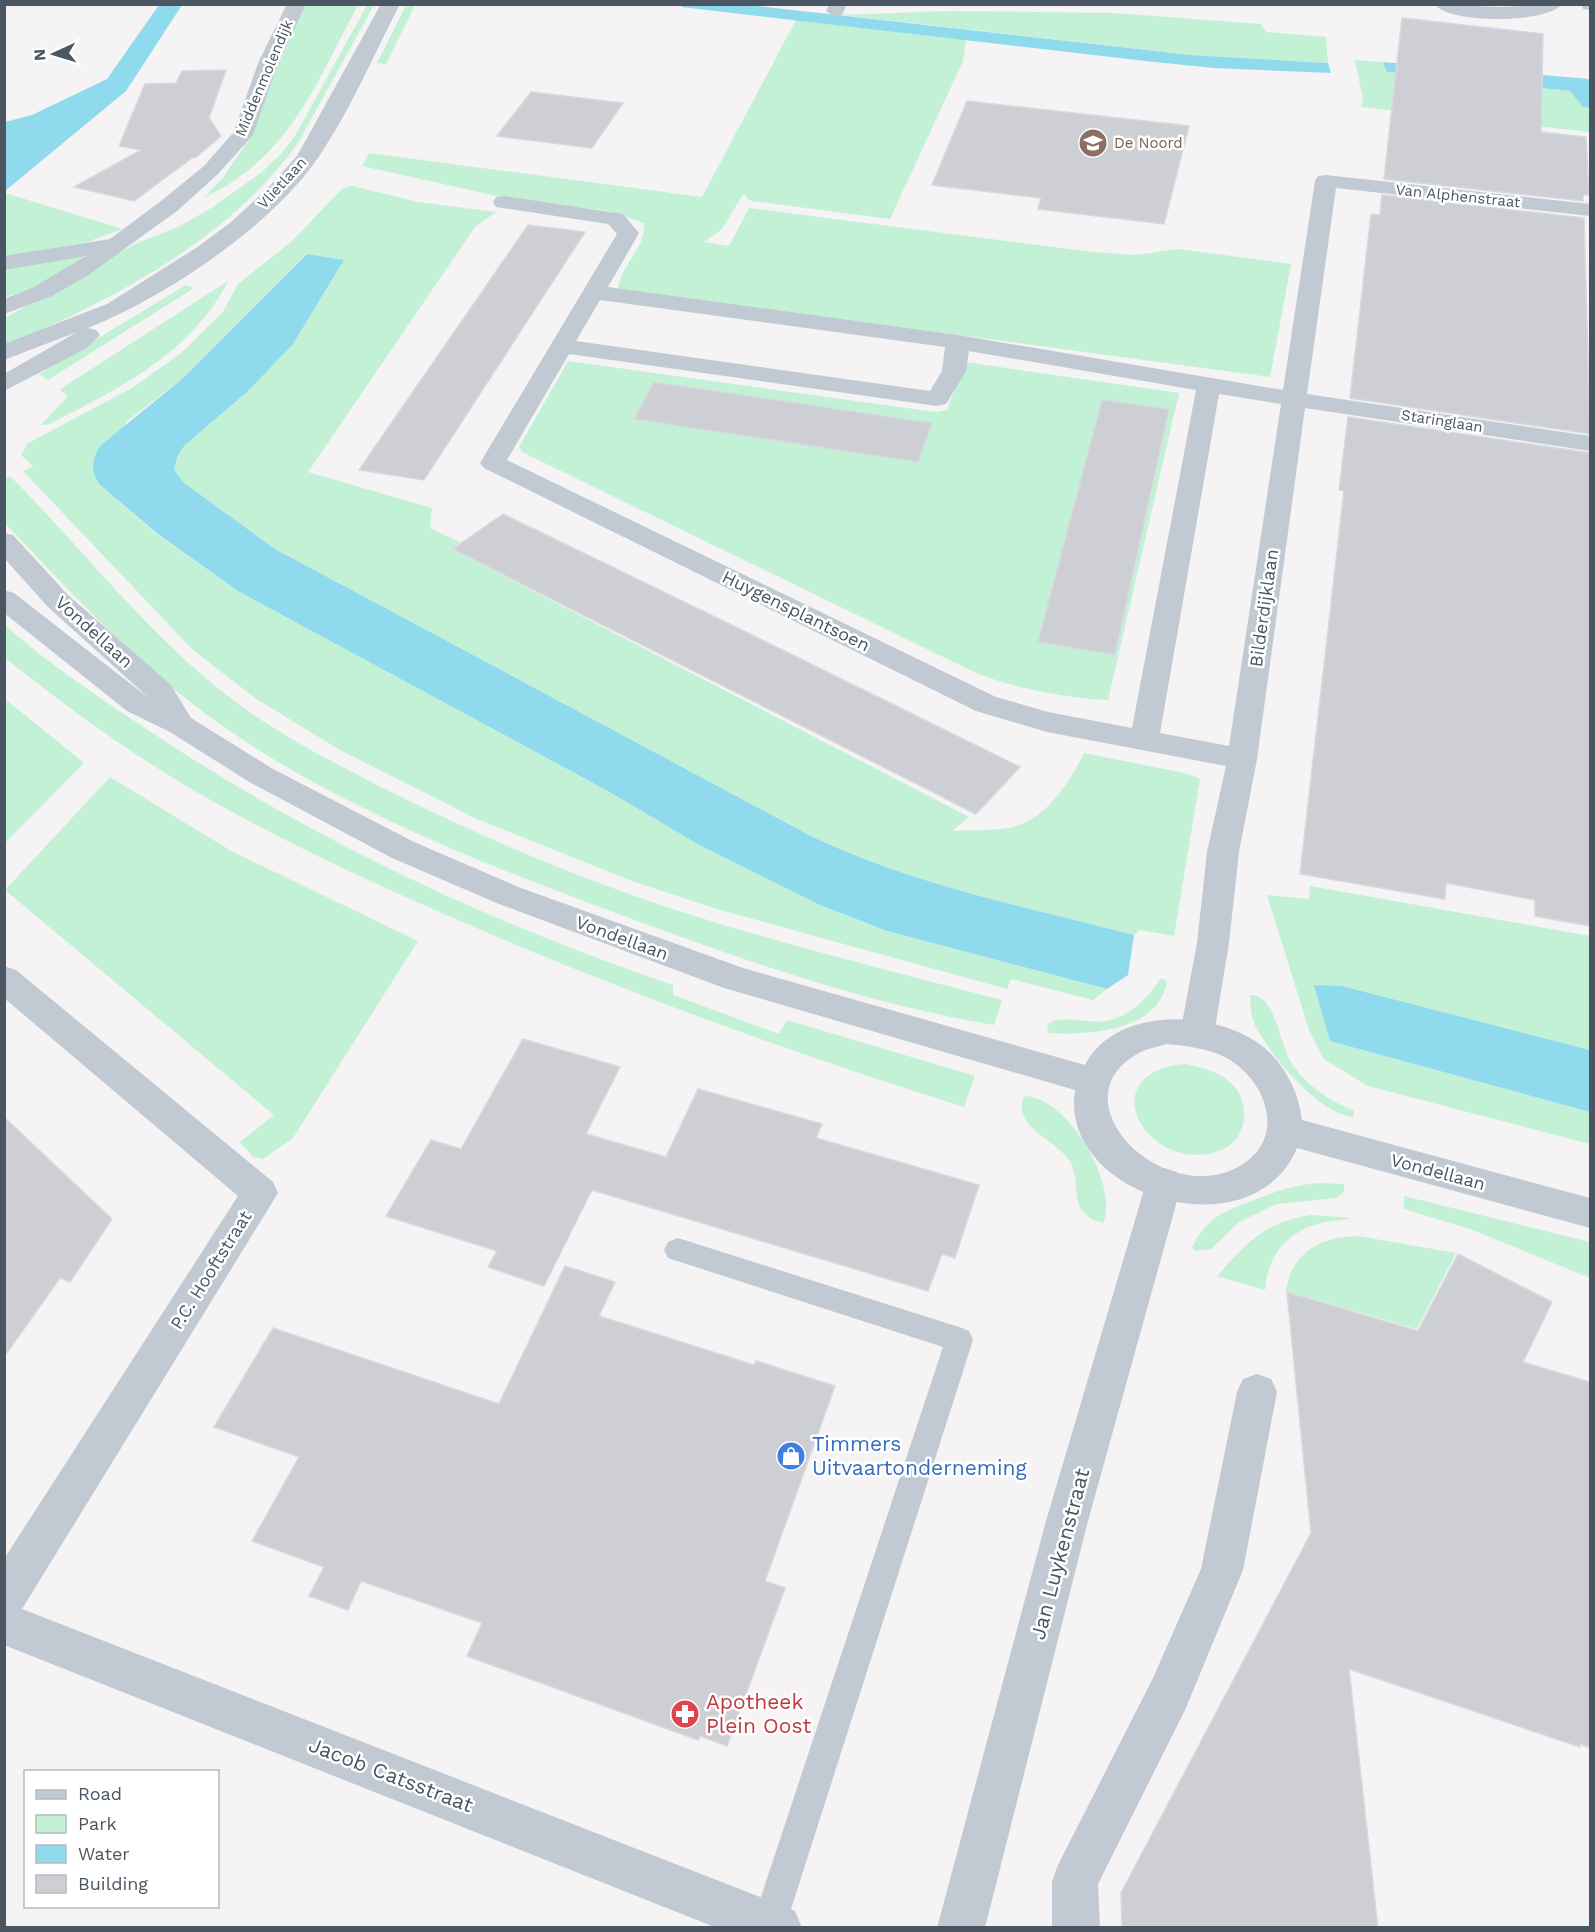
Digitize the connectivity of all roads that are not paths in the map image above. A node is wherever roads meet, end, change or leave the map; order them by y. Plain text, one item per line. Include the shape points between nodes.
1 (297, 4) edge
2 (391, 4) edge
3 (1443, 4) edge
4 (1553, 4) edge
5 (1326, 181) joint
6 (504, 202) dead end
7 (1590, 210) edge
8 (120, 243) junction
9 (4, 263) edge
10 (593, 292) junction
11 (4, 307) edge
12 (115, 309) junction
13 (958, 342) junction
14 (561, 346) junction
15 (4, 353) edge
16 (4, 384) edge
17 (1209, 384) junction
18 (1294, 399) junction
19 (1590, 444) edge
20 (4, 541) edge
21 (4, 599) edge
22 (180, 725) junction
23 (1144, 740) junction
24 (1242, 759) junction
25 (4, 979) edge
26 (1197, 1034) junction
27 (1093, 1081) junction
28 (1286, 1130) junction
29 (1164, 1183) junction
30 (1590, 1213) edge
31 (678, 1250) dead end
32 (1257, 1392) dead end
33 (4, 1598) edge
34 (4, 1623) edge
35 (773, 1926) edge
36 (961, 1928) edge
37 (1076, 1928) edge

1 - 8 street, Middenmolendijk via 269,61 243,135 203,177
2 - 12 street, Vlietlaan via 306,159 275,194 204,253
3 - 4 street via 1522,15 1548,10
5 - 7 street, Van Alphenstraat
5 - 18 street, Bilderdijklaan
6 - 10 street, Huygensplantsoen via 615,219 628,233
8 - 9 street, Middenmolendijk
8 - 11 street, Middenmolendijk via 42,292
10 - 13 street
10 - 14 street, Huygensplantsoen
12 - 15 street, Vlietlaan
12 - 16 street, Vlietlaan via 79,343
13 - 14 street via 954,371 937,399
13 - 17 street
14 - 23 street, Huygensplantsoen via 493,463 986,704 1047,722
17 - 18 street
17 - 23 street
18 - 19 street, Staringlaan
18 - 24 street, Bilderdijklaan
20 - 22 street, Vondellaan via 58,601 161,692
21 - 22 street, Vondellaan via 137,704
22 - 27 street, Vondellaan via 262,776 403,850 510,896 736,980
23 - 24 street, Huygensplantsoen
24 - 26 street, Bilderdijklaan via 1223,852
25 - 33 street, P.C. Hooftstraat via 260,1193
26 - 27 street via 1167,1031 1134,1039 1109,1056
26 - 28 street via 1231,1045 1256,1061 1274,1082 1284,1105
27 - 29 street via 1091,1111 1103,1141 1128,1167
28 - 29 street via 1277,1155 1257,1175 1230,1187 1196,1191
28 - 30 street, Vondellaan
29 - 36 street, Jan Luykenstraat via 1067,1521
31 - 35 lane via 959,1340
32 - 37 street via 1222,1570 1169,1694 1075,1882
34 - 35 street, Jacob Catsstraat

